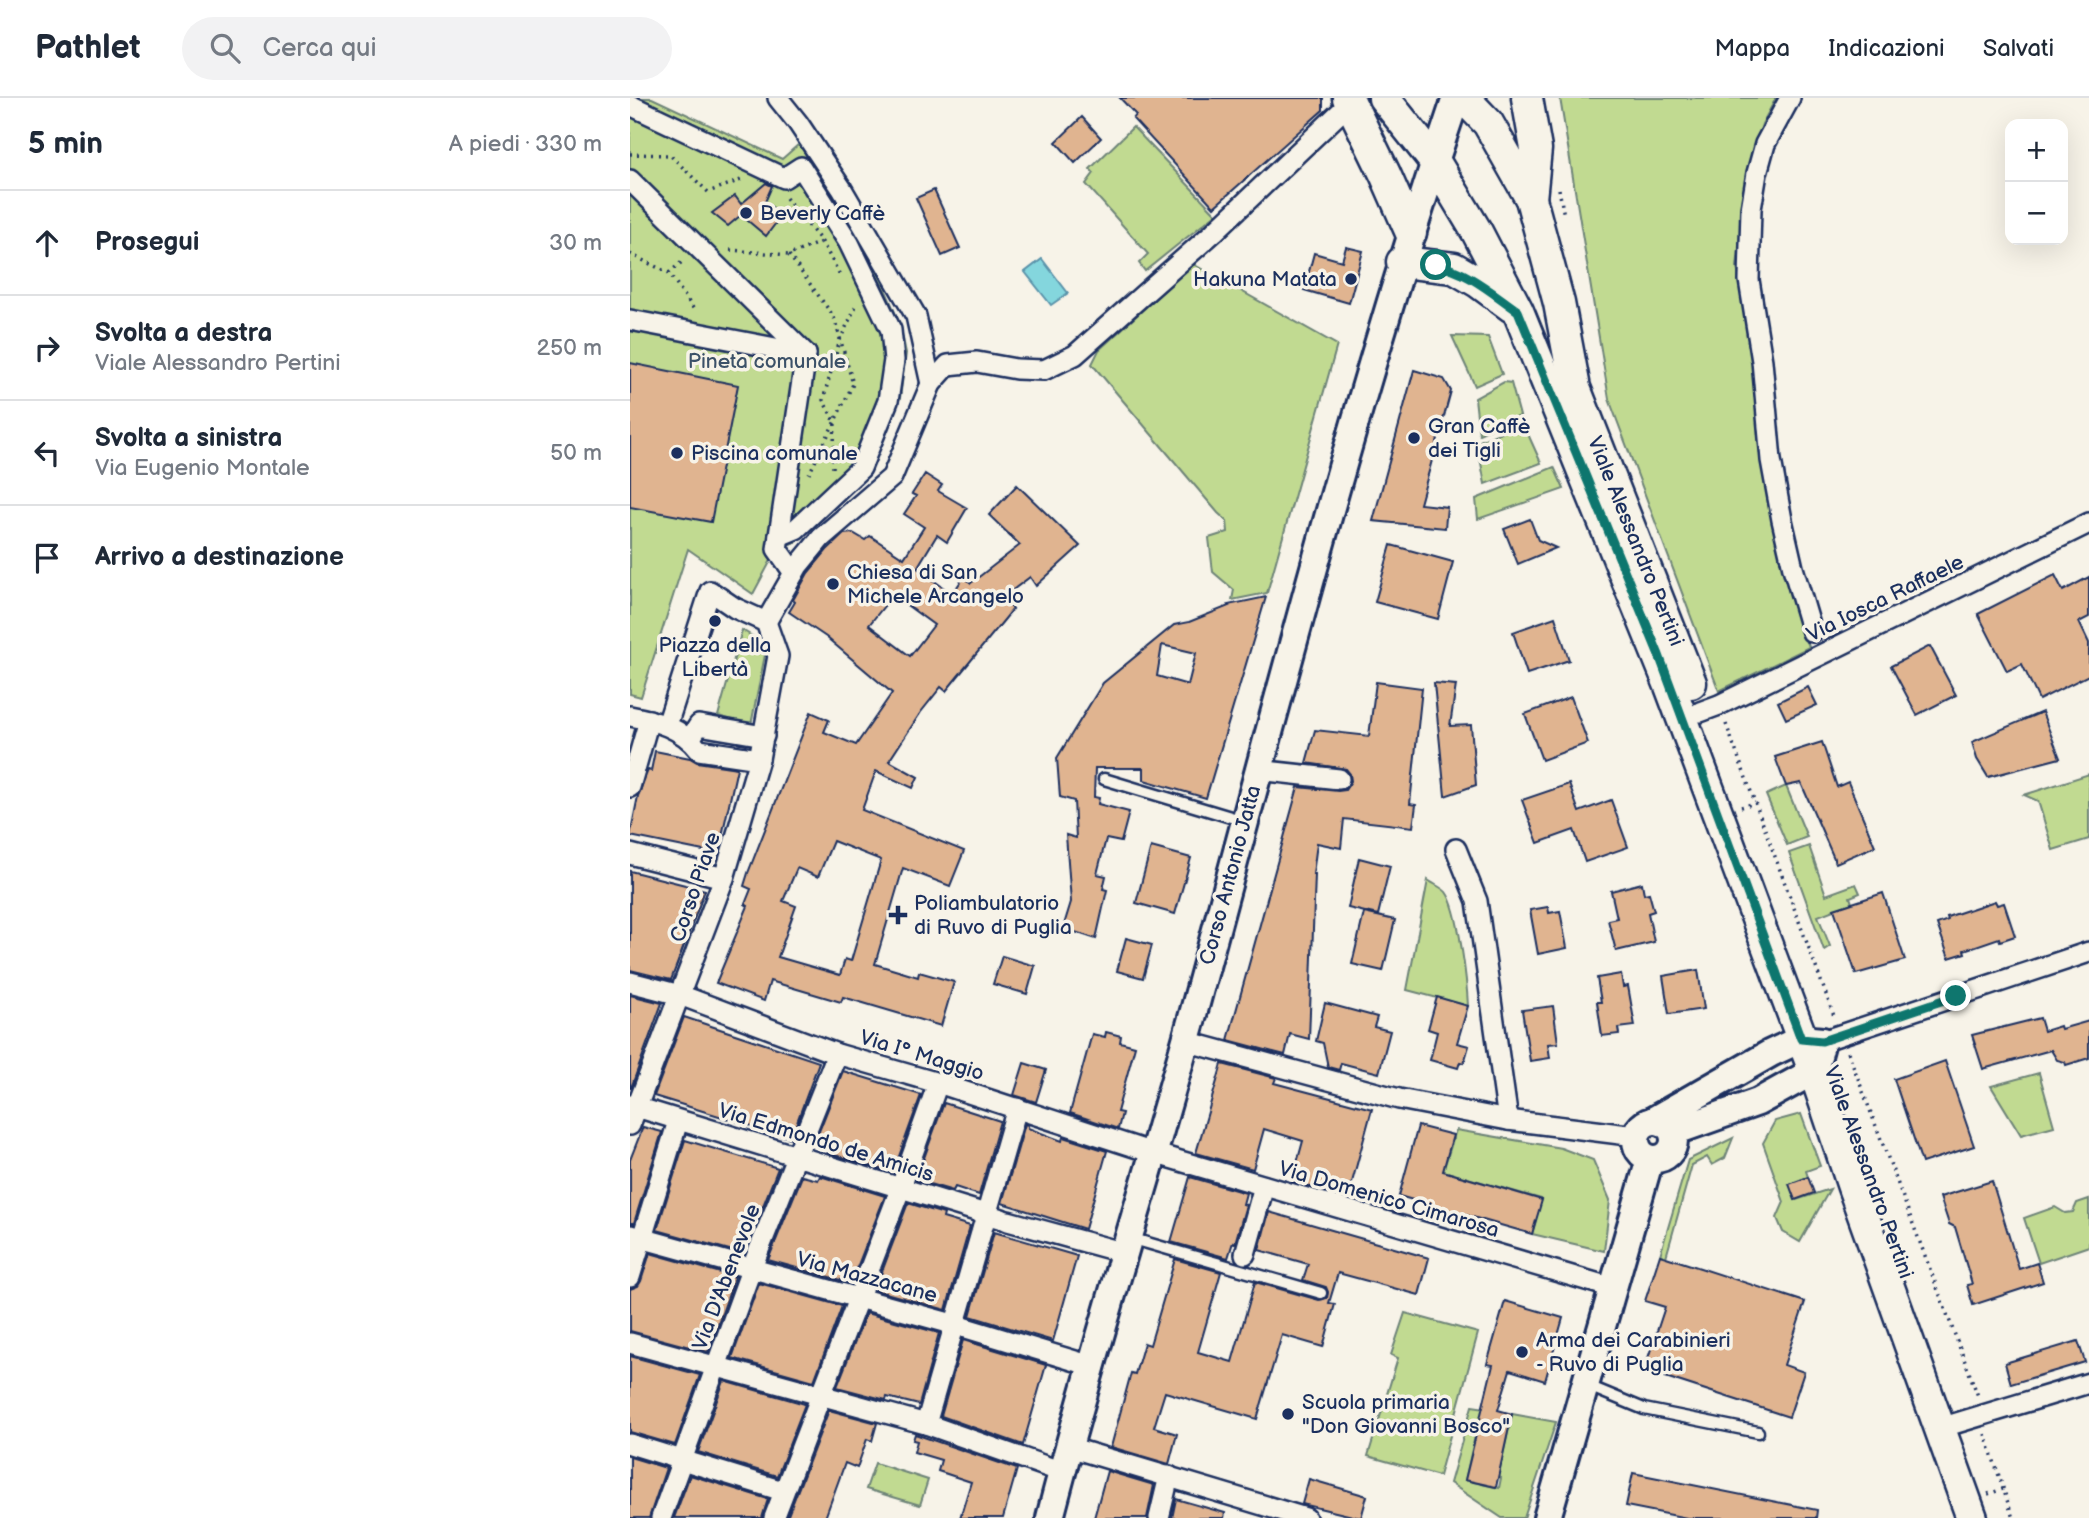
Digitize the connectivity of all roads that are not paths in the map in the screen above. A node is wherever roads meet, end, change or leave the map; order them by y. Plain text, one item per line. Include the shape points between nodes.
1 (778, 98) edge
2 (1384, 98) edge
3 (1456, 98) edge
4 (1464, 98) edge
5 (1527, 98) edge
6 (1790, 98) edge
7 (1349, 100) edge
8 (630, 105) edge
9 (1435, 162) junction
10 (630, 180) edge
11 (1531, 199) junction
12 (1411, 233) junction
13 (1402, 262) junction
14 (1518, 311) junction
15 (630, 320) edge
16 (806, 354) junction
17 (931, 384) junction
18 (2089, 523) edge
19 (779, 536) junction
20 (794, 573) junction
21 (766, 622) junction
22 (1812, 632) dead end
23 (1709, 708) junction
24 (649, 720) edge
25 (764, 736) junction
26 (690, 739) junction
27 (759, 759) junction
28 (1258, 770) junction
29 (1104, 779) dead end
30 (1339, 779) dead end
31 (630, 787) edge
32 (1244, 821) junction
33 (1456, 849) dead end
34 (630, 854) edge
35 (724, 878) junction
36 (2089, 952) edge
37 (630, 982) edge
38 (680, 995) junction
39 (1821, 1037) junction
40 (1185, 1041) junction
41 (837, 1054) junction
42 (1814, 1071) junction
43 (938, 1083) junction
44 (1017, 1108) junction
45 (632, 1113) edge
46 (1508, 1120) junction
47 (678, 1121) junction
48 (1653, 1137) junction
49 (1153, 1153) junction
50 (797, 1157) junction
51 (1265, 1186) junction
52 (901, 1187) junction
53 (998, 1218) junction
54 (636, 1237) edge
55 (1127, 1245) junction
56 (1245, 1254) dead end
57 (751, 1270) junction
58 (630, 1277) edge
59 (1612, 1288) junction
60 (1321, 1293) dead end
61 (858, 1298) junction
62 (956, 1325) junction
63 (630, 1343) edge
64 (1092, 1366) junction
65 (716, 1368) junction
66 (2089, 1383) edge
67 (1585, 1385) junction
68 (1937, 1388) junction
69 (822, 1394) junction
70 (1961, 1421) junction
71 (926, 1424) junction
72 (1758, 1432) dead end
73 (630, 1444) edge
74 (683, 1458) junction
75 (1065, 1459) junction
76 (1169, 1476) junction
77 (783, 1491) junction
78 (1978, 1508) edge
79 (1266, 1512) edge
80 (662, 1518) edge
81 (774, 1518) edge
82 (1050, 1518) edge
83 (1159, 1518) edge
84 (1306, 1518) edge
85 (1547, 1518) edge

1 - 17 street via 842,189 916,316
2 - 9 main road, Viale Alessandro Pertini
3 - 9 main road
4 - 11 main road, Viale Alessandro Pertini via 1488,123
5 - 11 main road via 1536,149
6 - 22 street via 1765,144 1757,173 1749,280 1771,460 1793,568
7 - 12 main road
7 - 17 street via 1214,232 1075,355 1044,370 977,362 948,365
8 - 19 street via 784,178 801,167 843,234 891,330 894,360 888,401 861,468 796,529
9 - 12 main road
9 - 14 main road, Viale Alessandro Pertini
10 - 16 street
11 - 23 main road, Viale Alessandro Pertini via 1559,303 1574,388 1678,648
12 - 13 main road, Corso Antonio Jatta
13 - 14 main road via 1454,268
13 - 28 main road, Corso Antonio Jatta
14 - 39 main road, Viale Alessandro Pertini
15 - 16 street
16 - 19 street
17 - 20 street via 892,477 821,538
18 - 23 street, Via Iosca Raffaele
19 - 20 street via 777,549
20 - 21 street
21 - 24 street via 710,591
21 - 25 street, Corso Piave via 778,656
23 - 39 main road, Viale Alessandro Pertini
24 - 26 street
24 - 31 street
25 - 26 street via 699,725
25 - 27 street, Corso Piave
26 - 27 street via 699,750
27 - 35 street, Corso Piave
28 - 30 street
28 - 32 main road, Corso Antonio Jatta
29 - 32 lane
32 - 40 main road, Corso Antonio Jatta
33 - 46 street via 1477,901
34 - 35 street
35 - 38 street, Corso Piave
36 - 39 street
37 - 38 street, Via I° Maggio
38 - 41 street, Via I° Maggio
38 - 45 street, Corso Piave
39 - 42 main road
39 - 48 main road via 1771,1053
39 - 68 main road, Viale Alessandro Pertini
40 - 46 street via 1399,1099
40 - 49 main road, Corso Antonio Jatta
41 - 43 street, Via I° Maggio
41 - 50 street, Via D'Abenevole
42 - 48 main road via 1758,1102
42 - 68 main road via 1858,1199
43 - 44 street, Via I° Maggio
43 - 52 street
44 - 49 street, Via I° Maggio
44 - 53 street
45 - 47 street, Via Edmondo de Amicis
46 - 48 street
47 - 50 street, Via Edmondo de Amicis
47 - 54 street
48 - 59 main road
49 - 51 street, Via Domenico Cimarosa
49 - 55 main road, Corso Antonio Jatta
50 - 52 street, Via Edmondo de Amicis
50 - 57 street, Via D'Abenevole
51 - 56 street
51 - 59 street, Via Domenico Cimarosa
52 - 53 street, Via Edmondo de Amicis
52 - 61 street
53 - 55 street, Via Edmondo de Amicis
53 - 62 street
54 - 57 street, Via Mazzacane
54 - 58 street
55 - 60 lane
55 - 64 main road, Corso Antonio Jatta
57 - 61 street, Via Mazzacane
57 - 65 street, Via D'Abenevole
59 - 67 main road
61 - 62 street, Via Mazzacane
61 - 69 street
62 - 64 street, Via Mazzacane
62 - 71 street
63 - 65 street
64 - 75 main road, Corso Antonio Jatta
65 - 69 street
65 - 74 street, Via D'Abenevole
66 - 70 street
67 - 72 lane via 1644,1409
67 - 85 main road
68 - 70 main road
69 - 71 street
69 - 77 street
70 - 78 main road
71 - 75 street
73 - 74 street
74 - 77 street
74 - 80 street, Via D'Abenevole
75 - 76 street
75 - 82 main road, Corso Antonio Jatta
76 - 79 street
76 - 83 street
77 - 81 street
79 - 84 street

